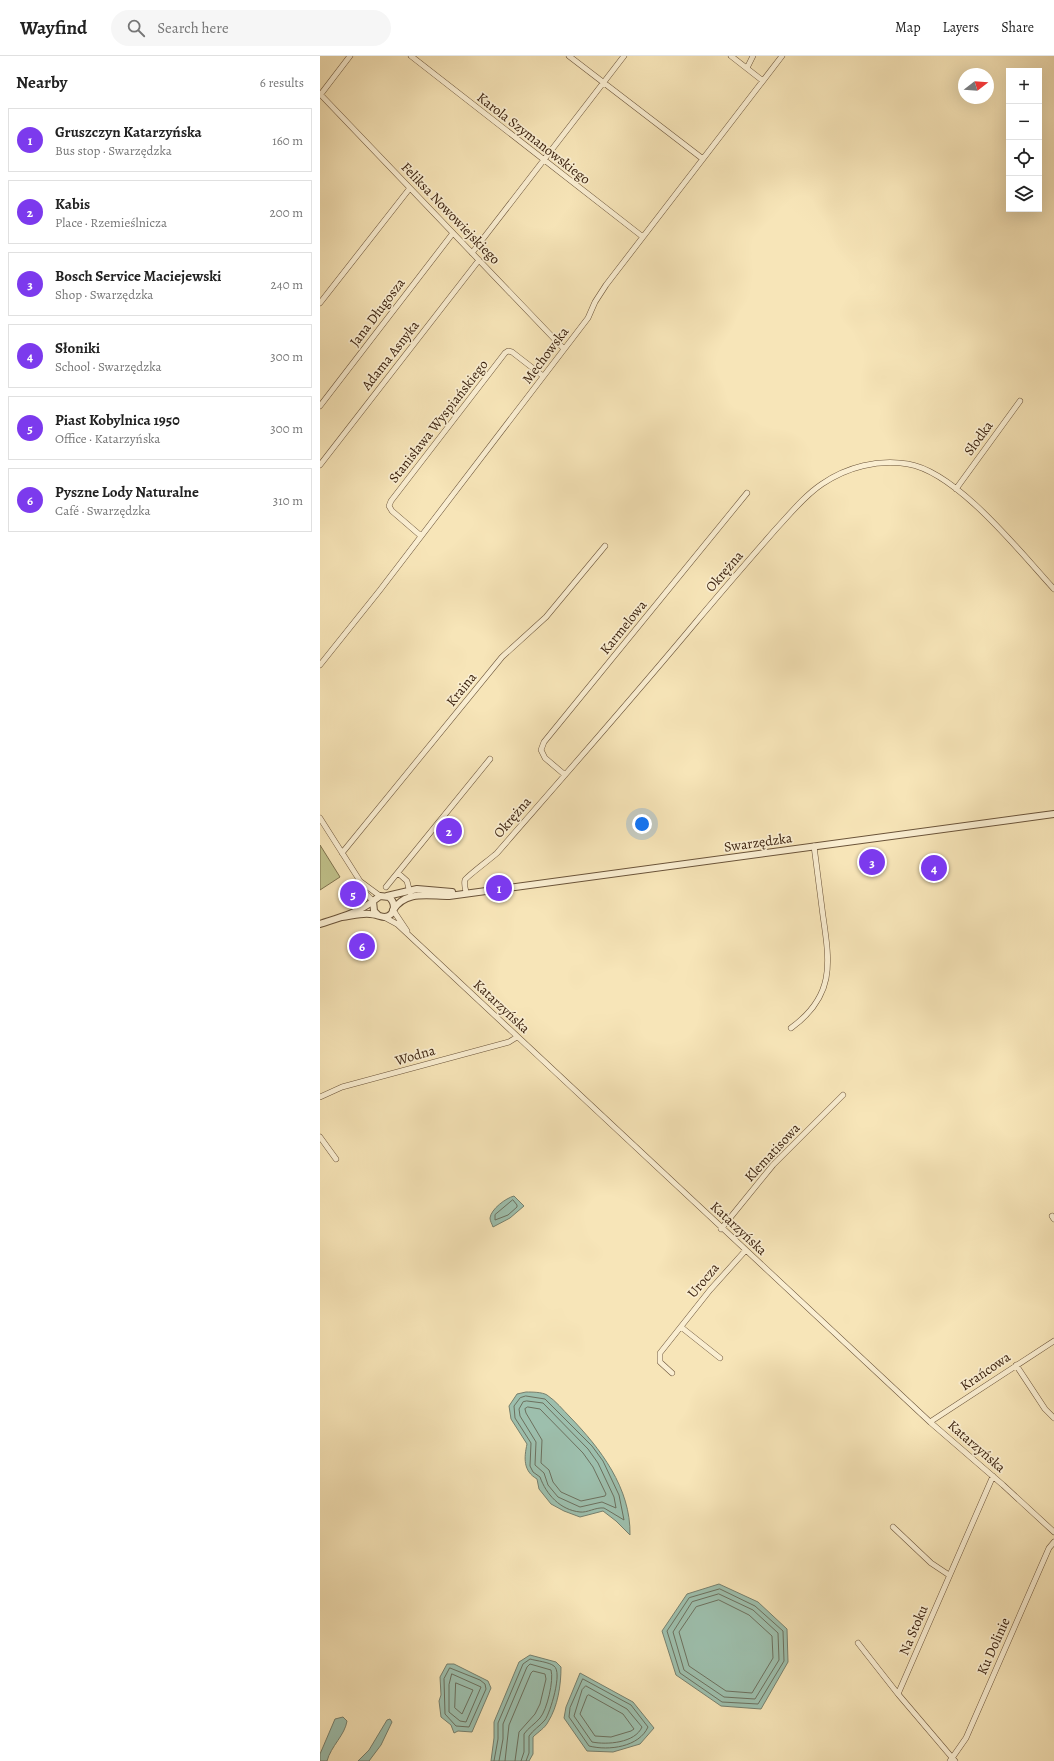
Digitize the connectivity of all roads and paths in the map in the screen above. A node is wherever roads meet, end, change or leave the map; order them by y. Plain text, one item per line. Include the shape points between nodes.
1 (350, 56) edge
2 (411, 56) edge
3 (569, 56) edge
4 (624, 56) edge
5 (731, 56) edge
6 (753, 56) edge
7 (782, 56) edge
8 (747, 68) junction
9 (763, 81) junction
10 (604, 82) junction
11 (320, 94) edge
12 (703, 159) junction
13 (543, 160) junction
14 (410, 188) junction
15 (453, 233) junction
16 (643, 237) junction
17 (472, 253) junction
18 (479, 260) junction
19 (320, 303) edge
20 (564, 349) junction
21 (543, 376) junction
22 (1020, 401) dead end
23 (320, 406) edge
24 (320, 465) edge
25 (956, 489) junction
26 (747, 493) dead end
27 (421, 536) junction
28 (605, 546) dead end
29 (1054, 589) edge
30 (320, 665) edge
31 (490, 759) dead end
32 (565, 775) junction
33 (1054, 814) edge
34 (320, 818) edge
35 (814, 846) junction
36 (342, 853) junction
37 (398, 873) junction
38 (360, 881) junction
39 (386, 887) dead end
40 (466, 892) junction
41 (410, 893) junction
42 (384, 896) junction
43 (373, 901) junction
44 (394, 910) junction
45 (381, 916) junction
46 (342, 917) junction
47 (320, 924) edge
48 (410, 937) junction
49 (791, 1028) dead end
50 (517, 1037) junction
51 (843, 1095) dead end
52 (320, 1096) edge
53 (320, 1137) edge
54 (336, 1159) dead end
55 (722, 1229) junction
56 (745, 1251) junction
57 (681, 1327) junction
58 (1054, 1341) edge
59 (720, 1358) dead end
60 (1016, 1365) junction
61 (672, 1373) dead end
62 (1054, 1418) edge
63 (930, 1422) junction
64 (993, 1476) junction
65 (893, 1527) dead end
66 (1054, 1532) edge
67 (1054, 1542) edge
68 (949, 1575) junction
69 (858, 1643) dead end
70 (898, 1694) junction
71 (952, 1760) edge

1 - 11 street
2 - 13 street, Karola Szymanowskiego
3 - 10 street
4 - 10 street
5 - 8 street
6 - 8 street
7 - 9 street, Mechowska
8 - 9 street
9 - 12 street, Mechowska
10 - 12 street
10 - 13 street
11 - 14 street, Feliksa Nowowiejskiego
12 - 16 street, Mechowska
13 - 16 street, Karola Szymanowskiego
13 - 17 street
14 - 15 street, Feliksa Nowowiejskiego
14 - 19 street
15 - 17 street, Feliksa Nowowiejskiego
15 - 23 street, Jana Długosza
16 - 20 street, Mechowska via 594,302 588,318
17 - 18 street, Feliksa Nowowiejskiego
18 - 20 street, Feliksa Nowowiejskiego
18 - 24 street, Adama Asnyka
20 - 21 street, Mechowska
21 - 27 street, Mechowska
21 - 27 street, Stanisława Wyspiańskiego via 512,352 505,353 391,501 389,506 392,511
22 - 25 street, Słodka
25 - 29 street, Okrężna via 972,501
25 - 32 street, Okrężna via 936,474 908,464 894,463 856,467 822,484 804,498
26 - 32 street, Karmelowa via 544,742 541,750 545,758
27 - 30 street, Mechowska
28 - 36 street, Kraina via 546,617 502,657
31 - 37 street
32 - 40 street, Okrężna via 497,853 477,871 467,876 464,881
33 - 35 street, Swarzędzka
34 - 36 street
35 - 40 street, Swarzędzka
35 - 49 street via 829,960 826,982 818,999 804,1019
36 - 38 street
37 - 39 street
37 - 41 street via 407,881
38 - 42 street
38 - 43 street via 365,894
40 - 41 street, Swarzędzka via 449,896
41 - 42 street, Swarzędzka
41 - 44 street
42 - 43 street
42 - 44 street via 393,902
43 - 45 street via 374,911
43 - 46 street
44 - 45 street via 390,915
44 - 48 street, Katarzyńska
45 - 46 street via 370,914
45 - 48 street, Katarzyńska via 397,924
46 - 47 street
48 - 50 street, Katarzyńska
50 - 52 street, Wodna via 509,1042
50 - 55 street, Katarzyńska
51 - 55 street, Klematisowa via 773,1165
53 - 54 street
55 - 56 street, Katarzyńska
56 - 57 street, Urocza
56 - 63 street, Katarzyńska
57 - 59 street
57 - 61 street, Urocza via 660,1353 660,1362
58 - 60 street, Krańcowa
60 - 62 street via 1045,1409
60 - 63 street, Krańcowa
63 - 64 street, Katarzyńska
64 - 66 street, Katarzyńska
64 - 68 street, Na Stoku
65 - 68 street via 931,1563
67 - 71 street, Ku Dolinie via 1049,1548 966,1738
68 - 70 street, Na Stoku
69 - 70 street
70 - 71 street

